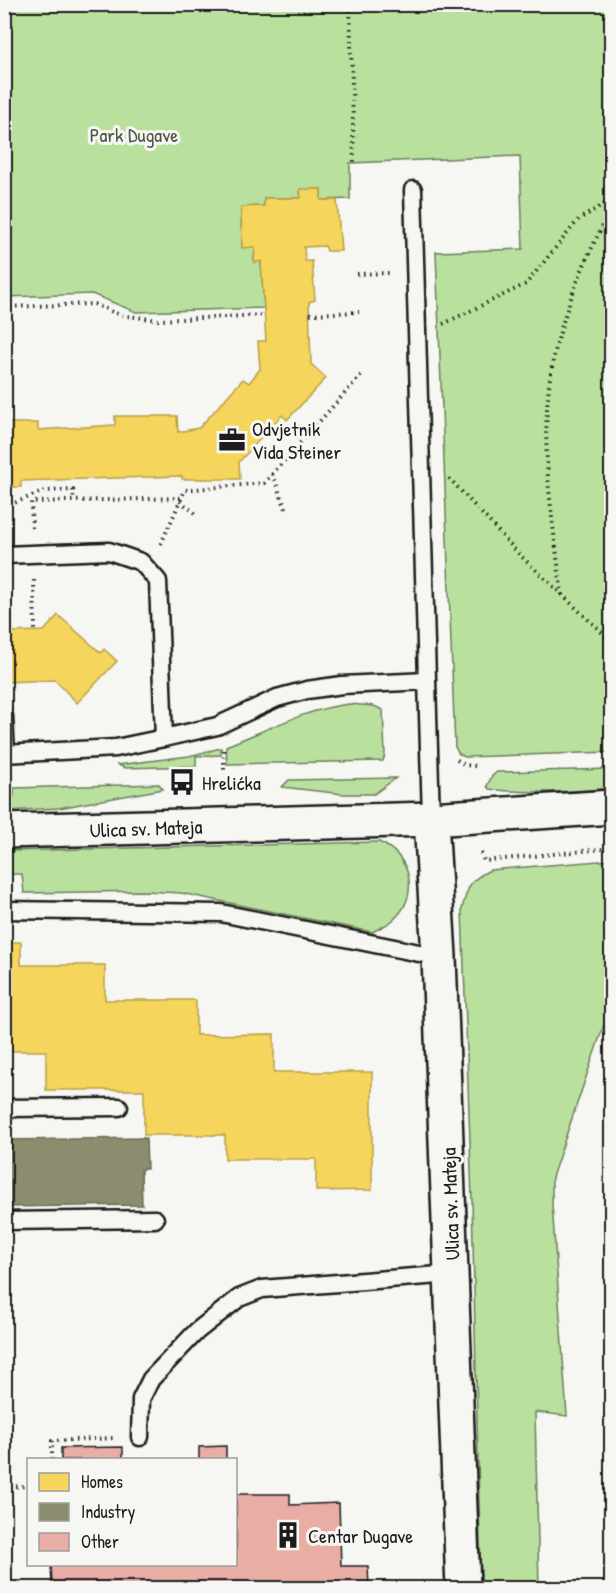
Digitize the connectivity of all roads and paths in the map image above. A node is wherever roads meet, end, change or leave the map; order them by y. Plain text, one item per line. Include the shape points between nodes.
1 (350, 4) edge
2 (354, 165) dead end
3 (413, 190) dead end
4 (612, 200) edge
5 (612, 209) edge
6 (415, 273) junction
7 (357, 274) dead end
8 (4, 307) edge
9 (359, 312) dead end
10 (310, 314) dead end
11 (265, 315) dead end
12 (417, 334) junction
13 (363, 373) dead end
14 (272, 474) junction
15 (447, 477) dead end
16 (181, 499) junction
17 (74, 500) junction
18 (45, 501) dead end
19 (4, 507) edge
20 (287, 511) dead end
21 (195, 513) dead end
22 (157, 552) dead end
23 (4, 555) edge
24 (562, 596) junction
25 (612, 642) edge
26 (427, 681) junction
27 (4, 716) edge
28 (164, 738) junction
29 (5, 754) edge
30 (454, 758) dead end
31 (475, 766) dead end
32 (612, 807) edge
33 (431, 819) junction
34 (4, 831) edge
35 (612, 848) edge
36 (481, 853) dead end
37 (4, 910) edge
38 (439, 957) junction
39 (119, 1107) dead end
40 (4, 1108) edge
41 (155, 1219) dead end
42 (4, 1221) edge
43 (452, 1274) junction
44 (140, 1437) joint
45 (52, 1458) edge
46 (27, 1486) edge
47 (4, 1487) edge
48 (463, 1588) edge

1 - 2 path
3 - 6 lane
4 - 12 path via 579,219 526,284
5 - 24 path via 595,239 564,321 552,367 547,453
6 - 7 path
6 - 12 lane
8 - 11 path via 94,304 120,315 158,320
9 - 10 path
12 - 26 lane
13 - 14 path
14 - 16 path via 264,483 185,490
14 - 20 path
15 - 24 path
16 - 17 path
16 - 21 path
16 - 22 path
17 - 18 path
17 - 19 path via 73,490 44,491
23 - 28 lane via 109,551 141,562 158,580
24 - 25 path
26 - 28 lane via 307,690 277,698 217,726
26 - 33 lane
27 - 29 lane
28 - 29 lane via 116,748
30 - 31 path
32 - 33 street, Ulica sv. Mateja
33 - 34 street, Ulica sv. Mateja
33 - 38 street, Ulica sv. Mateja
35 - 36 path via 484,861
37 - 38 lane via 221,913
38 - 43 street, Ulica sv. Mateja
39 - 40 lane
41 - 42 lane
43 - 44 lane via 262,1289 239,1298 197,1331 151,1379 141,1399
43 - 48 street, Ulica sv. Mateja
44 - 45 path via 52,1441
46 - 47 path

